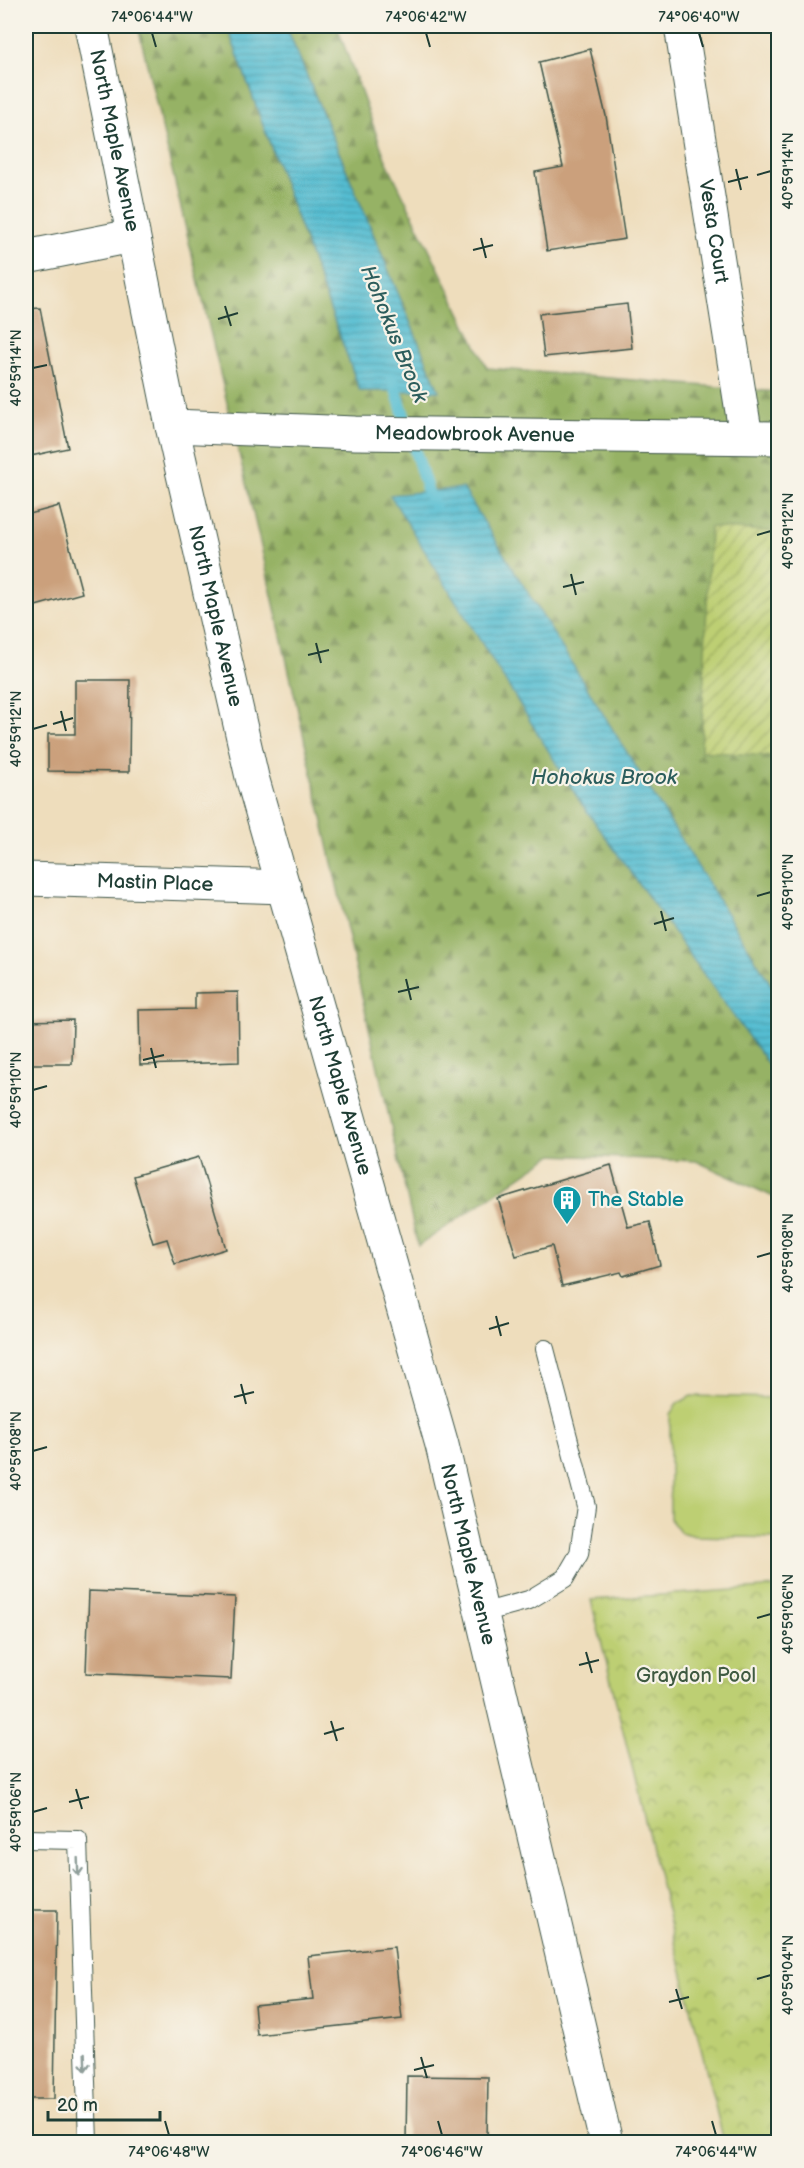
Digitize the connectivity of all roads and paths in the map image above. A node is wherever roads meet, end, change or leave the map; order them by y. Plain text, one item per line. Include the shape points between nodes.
1 (91, 26) edge
2 (681, 26) edge
3 (132, 236) junction
4 (26, 256) edge
5 (172, 426) junction
6 (746, 437) junction
7 (778, 438) edge
8 (26, 879) edge
9 (284, 886) junction
10 (545, 1349) dead end
11 (482, 1613) junction
12 (26, 1839) edge
13 (88, 2142) edge
14 (606, 2142) edge

1 - 3 main road, North Maple Avenue
2 - 6 main road, Vesta Court
3 - 4 main road
3 - 5 main road, North Maple Avenue
5 - 6 main road, Meadowbrook Avenue via 355,433
5 - 9 main road, North Maple Avenue via 252,777
6 - 7 main road, Meadowbrook Avenue
8 - 9 main road, Mastin Place
9 - 11 main road, North Maple Avenue via 442,1445
10 - 11 lane via 586,1506 579,1554 565,1578 556,1584 529,1600
11 - 14 main road, North Maple Avenue
12 -> 13 lane via 78,1840

